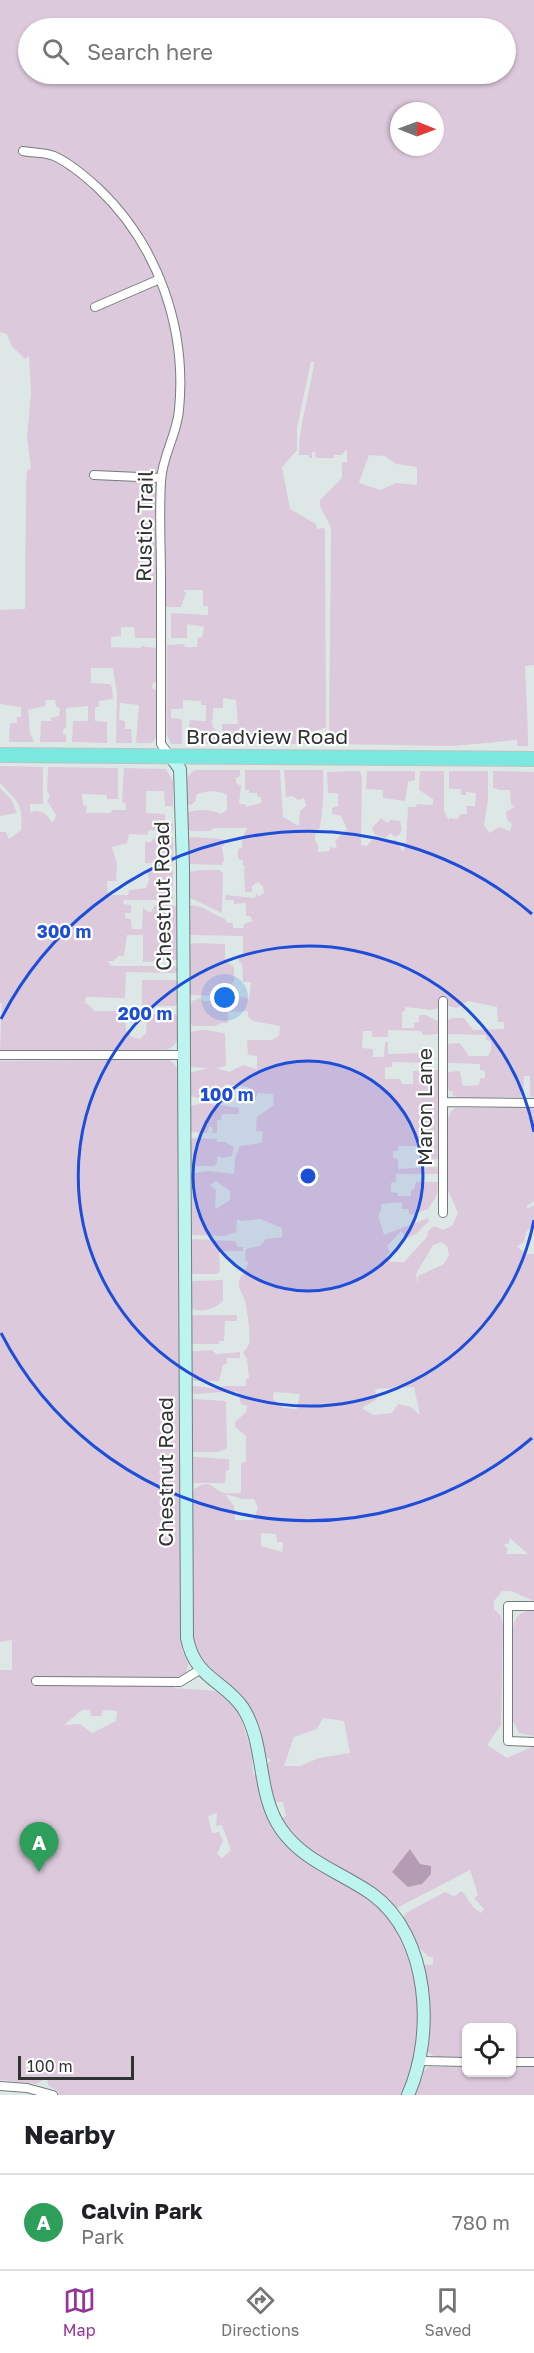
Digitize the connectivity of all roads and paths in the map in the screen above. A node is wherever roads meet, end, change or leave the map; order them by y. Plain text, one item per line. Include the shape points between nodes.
1 (23, 151) dead end
2 (160, 279) junction
3 (95, 307) dead end
4 (94, 475) dead end
5 (161, 478) junction
6 (0, 755) edge
7 (171, 757) junction
8 (534, 759) edge
9 (444, 1002) dead end
10 (0, 1054) edge
11 (184, 1054) junction
12 (443, 1102) junction
13 (534, 1103) edge
14 (443, 1213) dead end
15 (534, 1606) edge
16 (201, 1669) junction
17 (36, 1682) dead end
18 (534, 1742) edge
19 (420, 2061) junction
20 (462, 2062) edge
21 (516, 2062) edge
22 (534, 2062) edge
23 (0, 2086) edge
24 (53, 2095) edge
25 (408, 2095) edge

1 - 2 street, Rustic Trail via 56,157 94,185 137,234
2 - 3 street
2 - 5 street, Rustic Trail via 173,316 180,392 179,412
4 - 5 street
5 - 7 street, Rustic Trail via 161,744
6 - 7 main road, Broadview Road
7 - 8 main road, Broadview Road
7 - 11 street, Chestnut Road via 180,769
9 - 12 street, Maron Lane
10 - 11 street
11 - 16 street, Chestnut Road via 186,1627 190,1649
12 - 13 street
12 - 14 street, Maron Lane
15 - 18 street via 508,1606 508,1741
16 - 17 street via 180,1682
16 - 19 street, Chestnut Road via 243,1708 252,1728 275,1819 288,1838 318,1863 374,1895 393,1913 409,1938 421,1981
19 - 20 street
19 - 25 street, Chestnut Road
21 - 22 street
23 - 24 street

